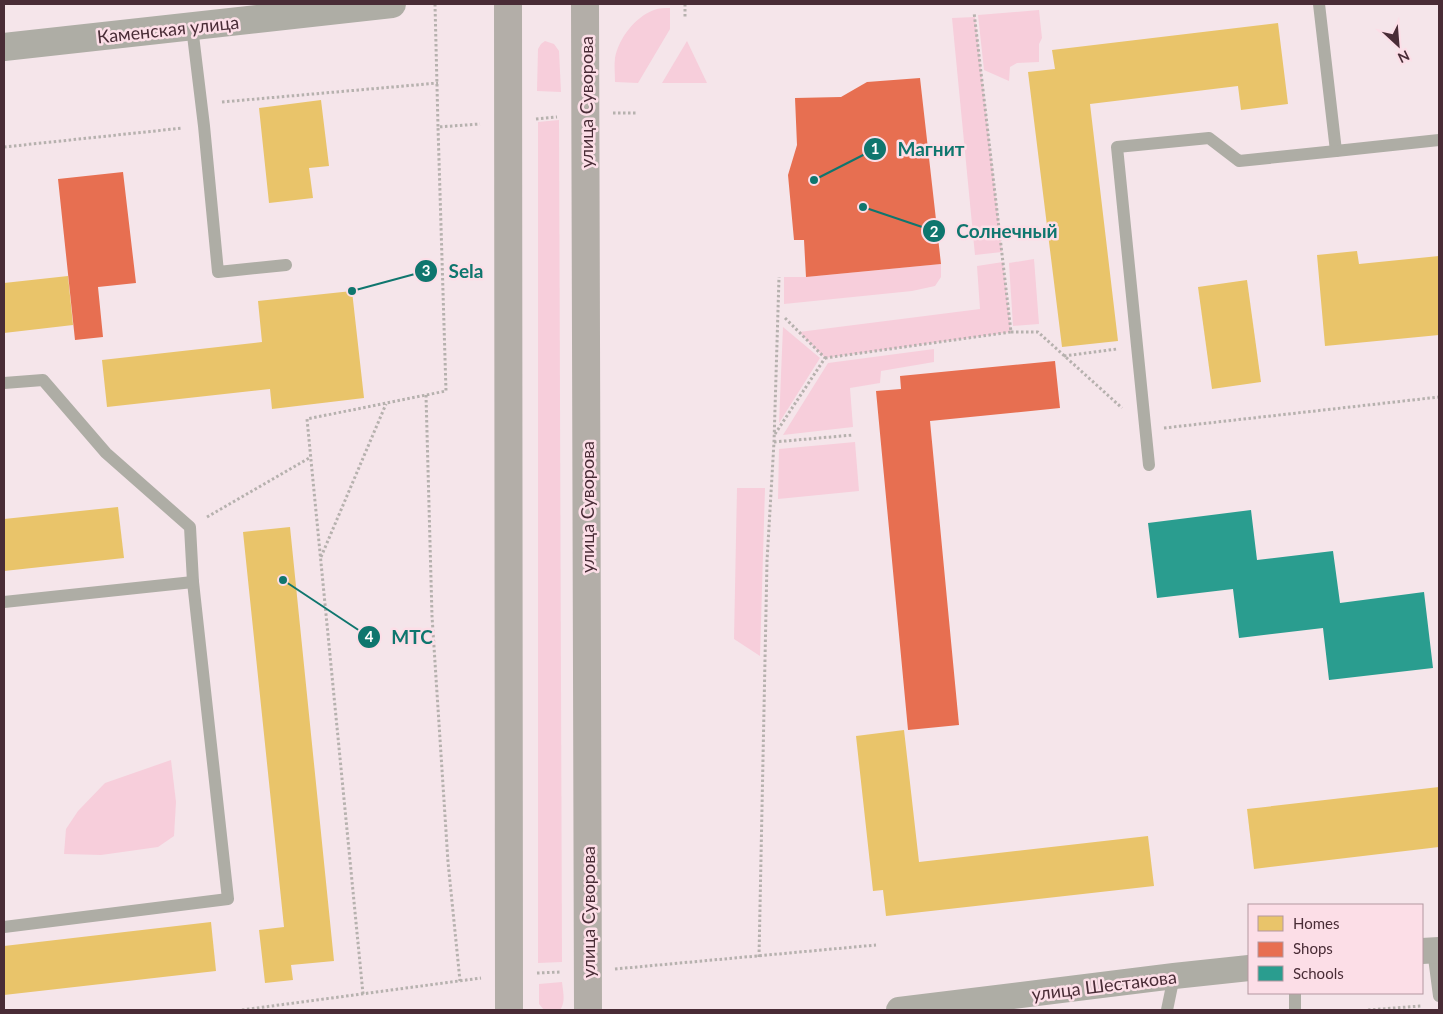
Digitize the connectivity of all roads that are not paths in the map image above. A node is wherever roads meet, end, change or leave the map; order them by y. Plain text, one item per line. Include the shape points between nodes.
1 (392, 4) edge
2 (508, 4) edge
3 (585, 4) edge
4 (1319, 4) edge
5 (192, 27) junction
6 (4, 47) edge
7 (1439, 140) edge
8 (1336, 151) junction
9 (286, 265) dead end
10 (4, 383) edge
11 (1150, 465) dead end
12 (193, 582) junction
13 (4, 602) edge
14 (4, 927) edge
15 (1431, 950) edge
16 (1248, 968) edge
17 (1174, 976) junction
18 (1295, 994) edge
19 (1439, 996) edge
20 (509, 1010) edge
21 (588, 1010) edge
22 (899, 1010) edge
23 (1168, 1010) edge
24 (1295, 1010) edge

1 - 5 street, Каменская улица
2 - 20 main road
3 - 21 main road, улица Суворова
4 - 8 lane
5 - 6 street, Каменская улица
5 - 9 lane via 218,272
7 - 8 lane
8 - 11 lane via 1239,161 1209,138 1117,147
10 - 12 lane via 43,380 106,453 190,527
12 - 13 lane
12 - 14 lane via 228,899
15 - 19 lane
16 - 17 street, улица Шестакова
17 - 22 street, улица Шестакова
17 - 23 lane
18 - 24 lane

